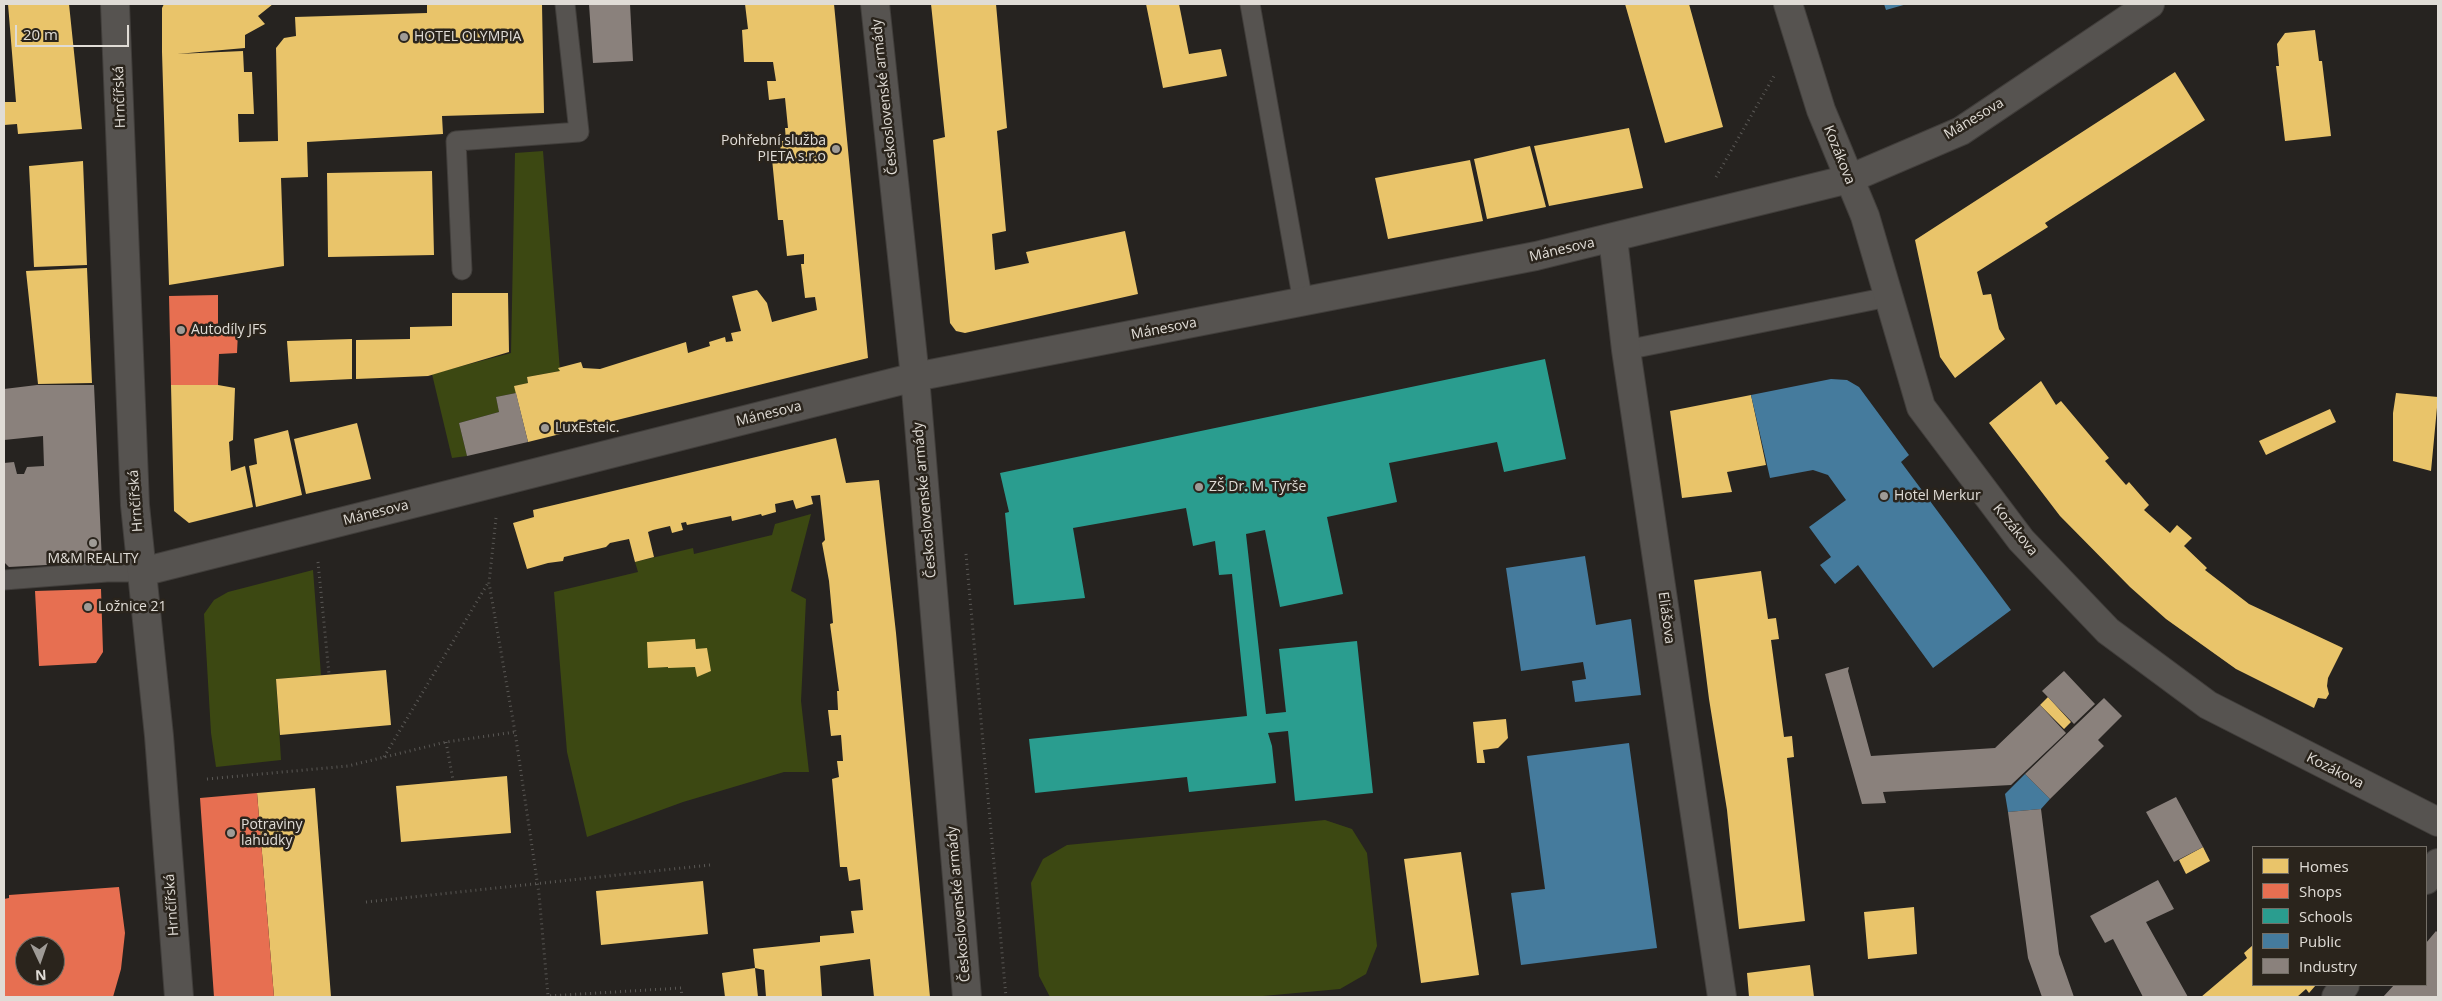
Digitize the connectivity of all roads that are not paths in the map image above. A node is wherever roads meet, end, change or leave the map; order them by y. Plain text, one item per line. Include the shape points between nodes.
1 (115, 4) edge
2 (565, 4) edge
3 (875, 4) edge
4 (1250, 4) edge
5 (1788, 4) edge
6 (2150, 4) edge
7 (1849, 179) junction
8 (1613, 238) junction
9 (462, 270) dead end
10 (1888, 297) junction
11 (1303, 302) junction
12 (1626, 350) junction
13 (916, 377) junction
14 (142, 572) junction
15 (4, 580) edge
16 (2438, 822) edge
17 (2438, 863) edge
18 (2427, 879) edge
19 (2345, 986) edge
20 (179, 997) edge
21 (967, 997) edge
22 (1722, 997) edge
23 (2336, 997) edge

1 - 14 street, Hrnčířská via 134,484
2 - 9 lane via 579,132 456,141
3 - 13 street, Československé armády
4 - 11 lane
5 - 7 street, Kozákova via 1821,110
6 - 7 street, Mánesova via 1961,130
7 - 8 street, Mánesova
7 - 10 street, Kozákova via 1865,216
8 - 11 street, Mánesova
8 - 12 street, Eliášova
10 - 12 lane
10 - 16 street, Kozákova via 1921,407 2020,540 2108,631 2208,705
11 - 13 street, Mánesova
12 - 22 street, Eliášova
13 - 14 street, Mánesova
13 - 21 street, Československé armády
14 - 15 lane
14 - 20 street, Hrnčířská via 159,727
17 - 18 street
19 - 23 street

